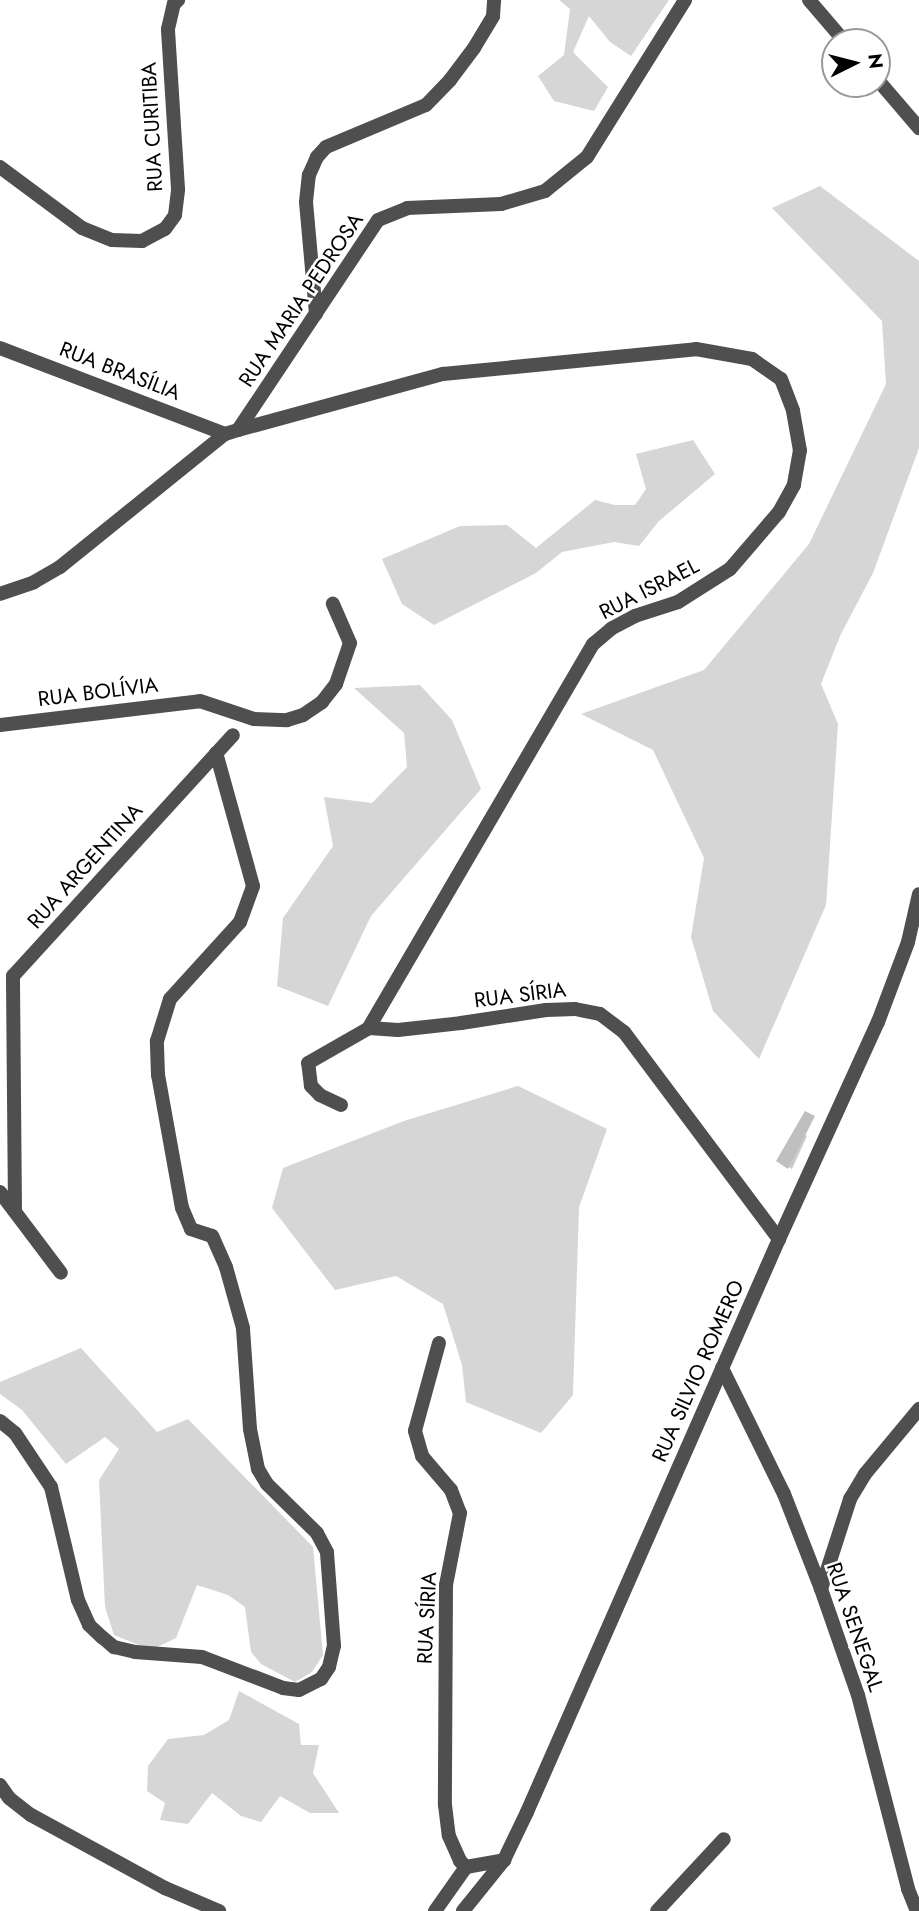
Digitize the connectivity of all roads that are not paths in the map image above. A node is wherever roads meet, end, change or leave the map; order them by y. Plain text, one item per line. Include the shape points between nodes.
1 (178, 0) edge
2 (494, 0) edge
3 (685, 0) edge
4 (809, 0) edge
5 (833, 28) edge
6 (891, 95) edge
7 (919, 128) edge
8 (0, 167) edge
9 (316, 314) junction
10 (0, 348) edge
11 (231, 432) junction
12 (0, 594) edge
13 (333, 604) dead end
14 (0, 725) edge
15 (233, 735) dead end
16 (216, 753) junction
17 (919, 894) edge
18 (6, 974) edge
19 (369, 1028) junction
20 (341, 1105) dead end
21 (0, 1192) edge
22 (15, 1210) junction
23 (779, 1238) junction
24 (61, 1273) dead end
25 (439, 1343) dead end
26 (722, 1368) junction
27 (919, 1409) edge
28 (0, 1420) edge
29 (821, 1589) junction
30 (0, 1785) edge
31 (724, 1839) dead end
32 (504, 1860) junction
33 (466, 1867) junction
34 (219, 1911) edge
35 (435, 1911) edge
36 (463, 1911) edge
37 (657, 1911) edge
38 (917, 1911) edge

1 - 8 street, RUA CURITIBA via 168,29 178,189 175,215 165,229 142,241 112,240 82,228
2 - 9 street via 493,16 474,48 426,105 327,146 317,157 306,202
3 - 9 street, RUA MARIA PEDROSA via 587,157 545,191 501,204 407,208 378,220
4 - 5 street
6 - 7 street
9 - 11 street, RUA MARIA PEDROSA
10 - 11 street, RUA BRASÍLIA
11 - 12 street, RUA MARIA PEDROSA via 60,567
11 - 19 street, RUA ISRAEL via 443,374 696,349 752,359 781,379 793,411 800,450 794,485 779,512 730,569 678,602 623,623 593,644
13 - 14 street, RUA BOLÍVIA via 350,643 336,684 322,702 303,715 254,719 200,701
15 - 16 street, RUA ARGENTINA
16 - 18 street, RUA ARGENTINA
16 - 28 street via 253,886 240,922 170,999 157,1041 158,1075 182,1209 191,1229 212,1236 243,1328 250,1430 258,1469 267,1484 317,1533 327,1552 334,1646 330,1667 321,1679 299,1690 283,1688 202,1657 114,1647 89,1625 78,1600 51,1488 15,1433
17 - 23 street, RUA SILVIO ROMERO via 908,942 878,1022
18 - 22 street, RUA ARGENTINA
19 - 20 street via 308,1063 311,1086
19 - 23 street, RUA SÍRIA via 398,1030 546,1010 600,1014 624,1031
21 - 22 street
22 - 24 street
23 - 26 street, RUA SILVIO ROMERO
25 - 33 street, RUA SÍRIA via 415,1432 422,1456 451,1490 460,1513 446,1585 445,1805 449,1836
26 - 29 street, RUA SENEGAL via 784,1494
26 - 32 street, RUA SILVIO ROMERO
27 - 29 street via 850,1499
29 - 38 street, RUA SENEGAL via 858,1695
30 - 34 street via 31,1815 165,1888
31 - 37 street
32 - 33 street
32 - 36 street, RUA SILVIO ROMERO
33 - 35 street

